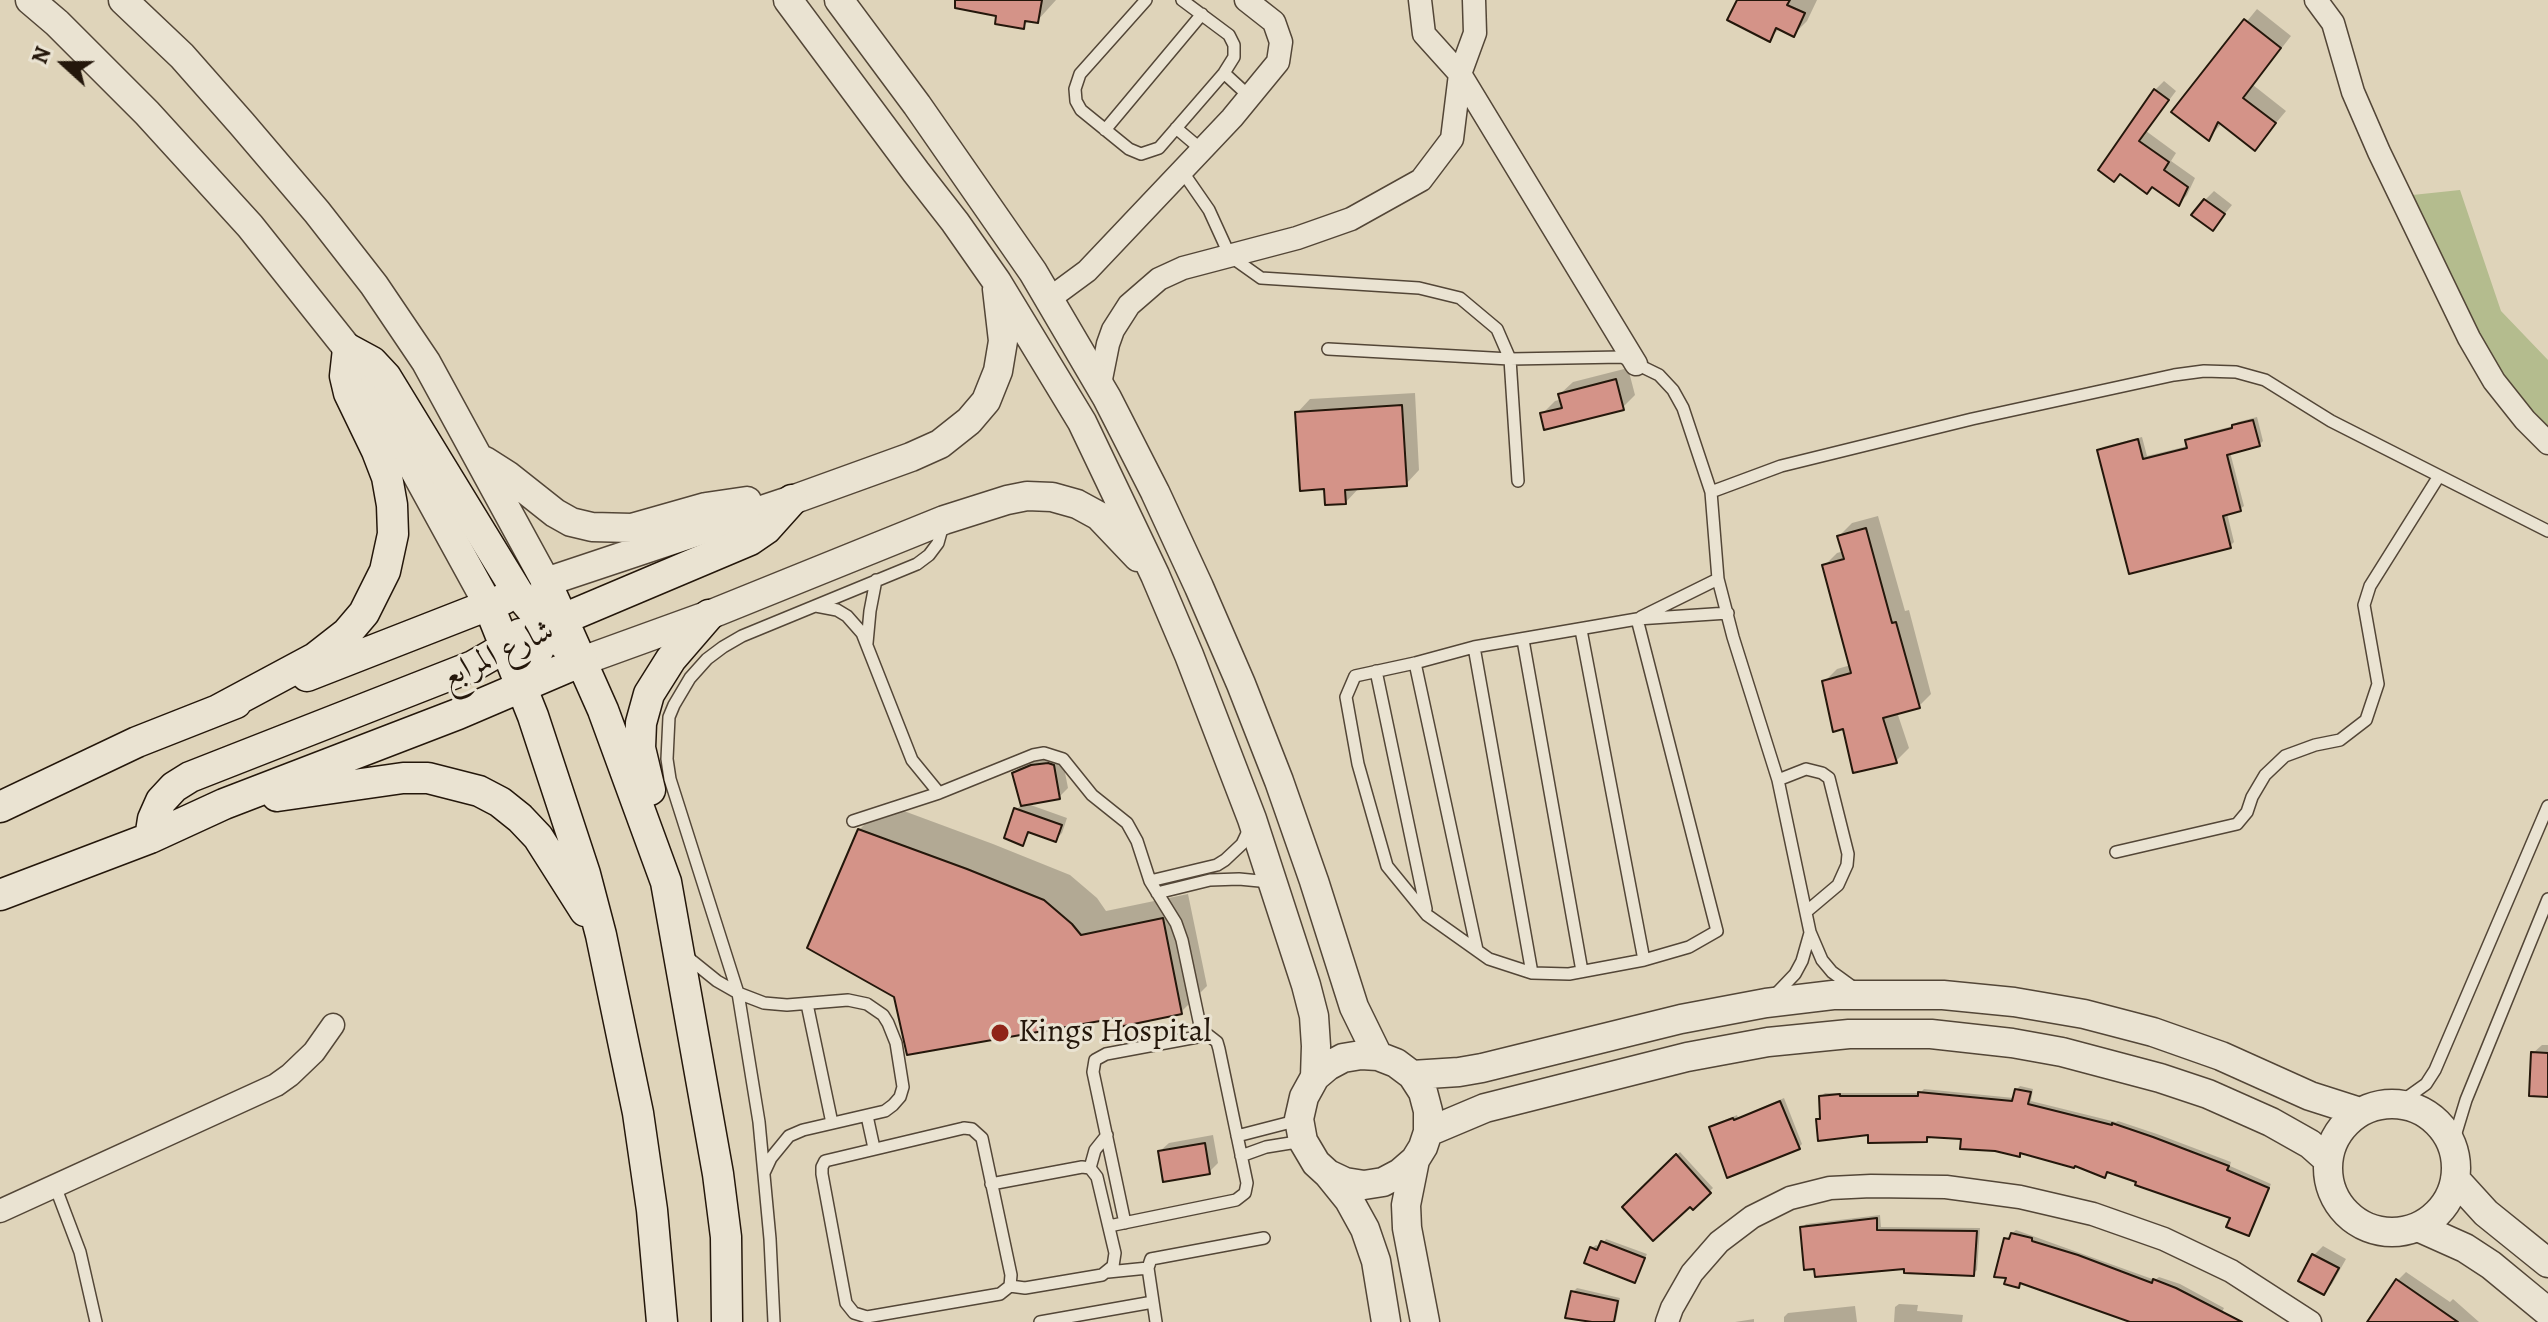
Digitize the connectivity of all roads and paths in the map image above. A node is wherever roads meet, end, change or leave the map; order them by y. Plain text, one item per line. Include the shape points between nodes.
1 (30, 0) edge
2 (123, 0) edge
3 (788, 0) edge
4 (839, 0) edge
5 (1146, 0) edge
6 (1182, 0) edge
7 (1246, 0) edge
8 (1420, 0) edge
9 (1474, 0) edge
10 (2316, 0) edge
11 (1202, 14) junction
12 (1224, 73) junction
13 (1460, 74) junction
14 (1250, 97) junction
15 (1176, 128) junction
16 (1105, 130) junction
17 (1202, 150) junction
18 (1182, 171) junction
19 (1230, 256) junction
20 (997, 282) junction
21 (1049, 299) junction
22 (348, 349) junction
23 (1328, 349) dead end
24 (1510, 359) junction
25 (1636, 364) junction
26 (1099, 389) junction
27 (2548, 443) edge
28 (479, 458) junction
29 (2439, 476) junction
30 (1518, 481) dead end
31 (1711, 492) junction
32 (792, 500) junction
33 (944, 520) junction
34 (2548, 531) edge
35 (1155, 575) junction
36 (1718, 579) junction
37 (876, 580) junction
38 (546, 582) junction
39 (489, 606) junction
40 (815, 606) junction
41 (1728, 613) junction
42 (709, 615) junction
43 (1637, 619) junction
44 (535, 624) junction
45 (1581, 630) junction
46 (1523, 640) junction
47 (867, 643) junction
48 (1474, 647) junction
49 (1415, 663) junction
50 (574, 664) junction
51 (1376, 671) junction
52 (522, 685) junction
53 (218, 710) junction
54 (1778, 780) junction
55 (939, 793) junction
56 (224, 804) junction
57 (2548, 806) edge
58 (0, 807) edge
59 (1252, 819) junction
60 (853, 821) dead end
61 (150, 838) junction
62 (2116, 852) dead end
63 (1150, 881) junction
64 (666, 882) junction
65 (1274, 882) junction
66 (1157, 893) junction
67 (0, 895) edge
68 (2548, 899) edge
69 (1806, 912) junction
70 (1427, 915) junction
71 (1810, 932) junction
72 (601, 935) junction
73 (1477, 950) junction
74 (679, 951) junction
75 (1644, 960) junction
76 (1582, 971) junction
77 (1532, 973) junction
78 (738, 993) junction
79 (1865, 994) junction
80 (1766, 1003) junction
81 (807, 1004) junction
82 (333, 1025) dead end
83 (1202, 1035) junction
84 (1378, 1056) junction
85 (1412, 1075) junction
86 (1315, 1077) junction
87 (2398, 1104) junction
88 (2360, 1112) junction
89 (867, 1116) junction
90 (832, 1123) junction
91 (1301, 1130) junction
92 (1428, 1132) junction
93 (1107, 1135) junction
94 (1237, 1136) junction
95 (2452, 1146) junction
96 (874, 1148) junction
97 (1241, 1156) junction
98 (1415, 1160) junction
99 (2328, 1160) junction
100 (1090, 1168) junction
101 (763, 1174) junction
102 (1328, 1174) junction
103 (2455, 1179) junction
104 (991, 1184) junction
105 (55, 1186) junction
106 (0, 1211) edge
107 (1125, 1223) junction
108 (1109, 1226) junction
109 (2418, 1227) junction
110 (1264, 1238) dead end
111 (2548, 1263) edge
112 (1148, 1268) junction
113 (1108, 1272) junction
114 (1010, 1286) junction
115 (1153, 1302) junction
116 (2548, 1312) edge
117 (1381, 1314) edge
118 (860, 1316) junction
119 (2298, 1318) edge
120 (96, 1322) edge
121 (662, 1322) edge
122 (727, 1322) edge
123 (774, 1322) edge
124 (848, 1322) edge
125 (1040, 1322) edge
126 (1156, 1322) edge
127 (1425, 1322) edge
128 (1667, 1322) edge

1 - 22 street via 147,113 250,226
2 - 28 street via 242,124 374,285 426,362
3 - 20 street
4 - 21 street
5 - 16 lane via 1076,84 1081,110
6 - 11 lane
7 - 14 street via 1274,22 1281,42 1278,62
8 - 13 street via 1424,34
9 - 13 street via 1475,33
10 - 27 street via 2333,23 2357,103 2469,338 2494,381
11 - 12 lane via 1234,45 1233,61
11 - 16 lane
12 - 14 lane
12 - 15 lane
13 - 19 street via 1452,139 1421,180 1351,219
13 - 25 street
14 - 17 street
15 - 16 lane via 1159,148 1141,154
15 - 17 lane
17 - 18 street
18 - 19 lane via 1209,210
18 - 21 street via 1087,271
19 - 24 lane via 1261,278 1419,288 1460,298 1497,329
19 - 26 street via 1159,279 1129,305 1108,344
20 - 32 street via 1003,341 998,371 986,401 969,421 926,451
20 - 35 street via 1082,422
21 - 26 street
22 - 39 street
22 - 44 main road via 386,377
22 - 53 main road via 349,393 387,477 392,505 393,534 385,571 364,613 347,633 315,658
23 - 24 lane
24 - 25 lane via 1602,356
24 - 30 lane
25 - 31 lane via 1659,375 1673,390
26 - 84 street via 1155,492 1241,684 1354,1007
28 - 32 street via 555,513 592,527 632,528 726,503
28 - 38 street
29 - 31 lane via 2331,421 2265,380 2204,371 1972,419 1781,466
29 - 34 lane
29 - 62 lane via 2370,586 2364,605 2378,684 2366,720 2340,740 2285,756 2265,775 2237,824
31 - 36 lane
32 - 38 street
32 - 44 main road via 750,540
33 - 35 street via 1007,500 1052,497 1099,516
33 - 37 lane via 929,555
33 - 42 street
35 - 59 street
36 - 41 lane
36 - 43 lane
37 - 40 lane
37 - 47 lane
38 - 44 main road, شارع المرابع
39 - 44 main road
39 - 44 main road, شارع المرابع
39 - 53 main road, شارع المرابع
40 - 47 lane via 847,616
40 - 78 lane via 707,659 669,717 670,779
41 - 43 lane
41 - 54 lane
42 - 50 street
42 - 64 main road via 656,680 641,723 640,748 663,838
43 - 45 lane
43 - 75 lane via 1717,931 1689,947
44 - 50 main road, شارع المرابع
44 - 52 main road
44 - 61 main road via 473,666 190,777 161,801
45 - 46 lane
45 - 75 lane
46 - 48 lane
46 - 76 lane
47 - 55 lane via 912,760
48 - 49 lane
48 - 77 lane
49 - 51 lane
49 - 73 lane
50 - 52 main road, شارع المرابع
50 - 64 main road via 603,710
51 - 70 lane
51 - 70 lane via 1355,676 1346,697 1358,764 1387,866
52 - 56 main road, شارع المرابع
52 - 72 main road
53 - 58 main road, شارع المرابع
54 - 69 lane
54 - 69 lane via 1806,769 1829,778 1848,854 1838,885
55 - 60 lane
55 - 63 lane via 1033,755 1054,754 1127,823
56 - 61 main road, شارع المرابع
56 - 72 main road via 403,778 428,778 479,791 500,802 538,837
57 - 87 lane via 2443,1055 2426,1084
59 - 63 lane via 1242,844 1225,860 1208,869
59 - 65 street
61 - 67 main road, شارع المرابع
63 - 66 lane
64 - 74 main road
65 - 66 lane via 1210,880
65 - 86 street via 1314,1016
66 - 83 lane via 1182,940
68 - 95 lane
69 - 71 lane
70 - 73 lane
71 - 79 lane via 1832,972
71 - 80 lane via 1795,974
72 - 121 main road via 640,1127
73 - 77 lane
74 - 78 lane
74 - 122 main road via 718,1174 726,1237
75 - 76 lane
76 - 77 lane
78 - 81 lane via 764,1003
78 - 101 lane
79 - 80 street
79 - 88 street via 1943,995 2084,1014 2221,1056
80 - 85 street via 1482,1068
81 - 89 lane via 858,1001 888,1023 903,1087 893,1105
81 - 90 lane
82 - 105 street via 314,1052 276,1085
83 - 93 lane via 1095,1060
83 - 94 lane via 1213,1038 1219,1049
84 - 85 street
84 - 86 street via 1343,1058
85 - 92 street via 1423,1092
86 - 91 street via 1304,1097
87 - 88 street
87 - 95 street via 2431,1117
88 - 99 street via 2333,1141
89 - 90 lane
89 - 96 lane
90 - 101 lane via 789,1136
91 - 94 lane
91 - 97 lane
91 - 102 street via 1316,1163
92 - 98 street
92 - 99 street via 1485,1108 1687,1057 1849,1034 1931,1034 2062,1052 2160,1078 2271,1122
93 - 100 lane
93 - 107 lane
94 - 97 lane
95 - 103 street
96 - 104 lane via 972,1129 982,1138
96 - 118 lane via 832,1157 822,1167 846,1303
97 - 107 lane via 1247,1183 1241,1197
98 - 102 street via 1383,1182 1364,1185
98 - 127 street via 1407,1228
99 - 109 street via 2329,1183 2353,1220 2396,1233
100 - 104 lane
100 - 108 lane
101 - 123 lane
102 - 117 street via 1365,1229 1376,1261
103 - 109 street via 2448,1199
103 - 111 street via 2486,1213
104 - 114 lane
105 - 106 street
105 - 120 lane via 80,1252
107 - 108 lane
108 - 113 lane via 1116,1260
109 - 116 street via 2465,1248
110 - 112 lane via 1155,1258
112 - 113 lane
112 - 115 lane
113 - 114 lane via 1025,1288
114 - 118 lane via 1000,1294
115 - 125 lane
115 - 126 lane
118 - 124 lane
119 - 128 street via 2231,1271 2093,1214 1946,1187 1871,1186 1816,1191 1752,1217 1719,1242 1692,1273

